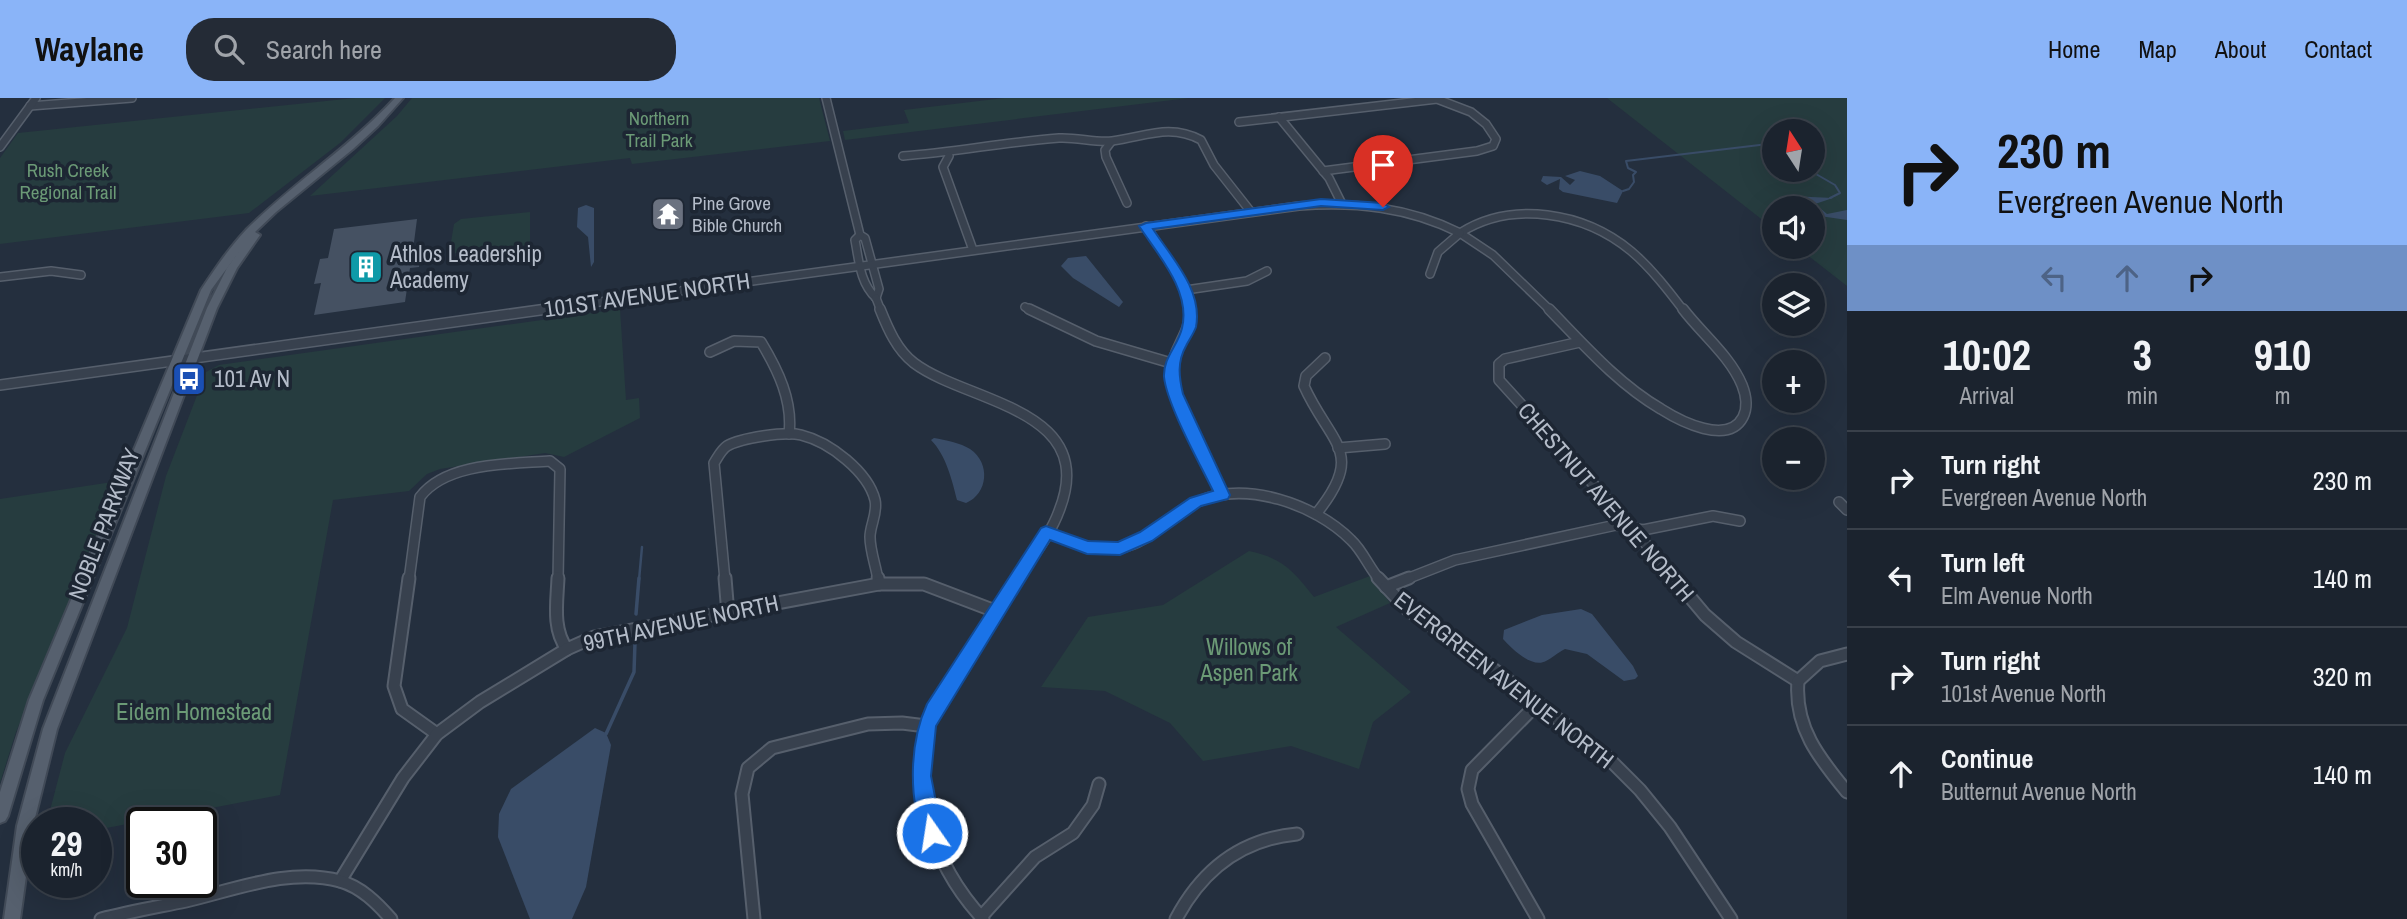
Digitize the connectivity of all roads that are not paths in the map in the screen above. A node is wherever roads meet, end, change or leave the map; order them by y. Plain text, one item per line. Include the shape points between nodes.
1 (36, 98) edge
2 (132, 98) edge
3 (399, 98) edge
4 (826, 98) edge
5 (30, 106) junction
6 (1279, 117) junction
7 (1239, 122) dead end
8 (1111, 142) junction
9 (0, 147) edge
10 (903, 156) dead end
11 (948, 156) junction
12 (1323, 171) junction
13 (312, 178) junction
14 (1341, 202) junction
15 (1127, 203) dead end
16 (1251, 212) junction
17 (1146, 226) junction
18 (1460, 233) junction
19 (860, 235) junction
20 (973, 250) junction
21 (871, 264) junction
22 (860, 266) junction
23 (1267, 271) dead end
24 (1430, 274) dead end
25 (81, 275) dead end
26 (0, 277) edge
27 (1186, 290) junction
28 (876, 298) junction
29 (1025, 307) dead end
30 (1580, 342) junction
31 (710, 352) dead end
32 (1325, 358) dead end
33 (192, 359) junction
34 (174, 362) junction
35 (1171, 363) junction
36 (0, 385) edge
37 (789, 434) junction
38 (1385, 444) dead end
39 (1338, 448) junction
40 (1222, 495) junction
41 (1839, 502) dead end
42 (1847, 510) edge
43 (1316, 514) junction
44 (1740, 521) dead end
45 (1632, 528) junction
46 (1046, 532) junction
47 (879, 584) junction
48 (1386, 587) junction
49 (995, 611) junction
50 (728, 614) junction
51 (567, 649) junction
52 (1847, 654) edge
53 (1798, 681) junction
54 (1537, 704) junction
55 (926, 726) junction
56 (437, 734) junction
57 (1099, 784) dead end
58 (1847, 792) edge
59 (0, 816) edge
60 (1297, 834) dead end
61 (340, 881) junction
62 (982, 918) edge
63 (12, 919) edge
64 (101, 919) edge
65 (391, 919) edge
66 (754, 919) edge
67 (1176, 919) edge
68 (1538, 919) edge
69 (1731, 919) edge

1 - 5 street
2 - 5 street
3 - 13 main road, NOBLE PARKWAY via 377,123
4 - 19 street
5 - 9 street
6 - 7 street
6 - 12 street
6 - 12 street via 1437,99 1464,108 1496,139 1493,146 1476,151
8 - 11 street via 1073,137 964,150
8 - 15 street via 1105,162
8 - 16 street via 1165,131 1184,132 1201,140 1214,165
10 - 11 street
11 - 20 street via 943,167
12 - 14 street
13 - 33 main road, NOBLE PARKWAY via 245,248 218,294
13 - 34 main road, NOBLE PARKWAY via 263,216 226,257
14 - 16 street, 101ST AVENUE NORTH
14 - 18 street, 101ST AVENUE NORTH via 1406,212
16 - 17 street, 101ST AVENUE NORTH
17 - 20 street, 101ST AVENUE NORTH
17 - 27 street
18 - 24 street via 1436,253
18 - 30 street, 101ST AVENUE NORTH via 1494,255
18 - 30 street, 101ST AVENUE NORTH via 1486,218 1534,213 1578,223 1619,242 1639,258 1738,377 1746,405 1743,417 1736,425 1714,430 1679,419 1619,377
19 - 21 street via 865,238
19 - 22 street via 855,240
20 - 21 street, 101ST AVENUE NORTH
21 - 22 street, 101ST AVENUE NORTH
21 - 28 street via 879,289
22 - 28 street via 868,292
22 - 33 street, 101ST AVENUE NORTH
23 - 27 street via 1247,281
25 - 26 street via 44,271
27 - 35 street via 1191,308 1189,328
28 - 46 street via 889,329 913,362 1015,407 1055,442 1065,466 1066,490
29 - 35 street via 1108,346
30 - 45 street, CHESTNUT AVENUE NORTH via 1505,359 1499,364 1499,380
31 - 37 street via 727,342 761,342 789,404
32 - 39 street via 1306,376 1304,386
33 - 34 street, 101ST AVENUE NORTH
33 - 63 main road, NOBLE PARKWAY via 50,729 25,826
34 - 36 street, 101ST AVENUE NORTH
34 - 59 main road, NOBLE PARKWAY via 36,701
35 - 40 street via 1175,394
37 - 47 street via 835,451 859,470 871,488 876,510 870,537
37 - 50 street via 736,442 724,448 714,463
38 - 39 street
39 - 43 street via 1341,480
40 - 43 street, EVERGREEN AVENUE NORTH via 1280,500
40 - 46 street, EVERGREEN AVENUE NORTH via 1196,502 1146,537 1120,548 1087,548
41 - 42 street
43 - 48 street, EVERGREEN AVENUE NORTH via 1352,541
44 - 45 street via 1713,516 1643,530
45 - 48 street via 1616,525 1505,546
45 - 53 street, CHESTNUT AVENUE NORTH via 1705,615 1744,648
46 - 49 street
47 - 49 street, 99TH AVENUE NORTH via 924,584
47 - 50 street, 99TH AVENUE NORTH
48 - 54 street, EVERGREEN AVENUE NORTH via 1407,609
49 - 55 street
50 - 51 street, 99TH AVENUE NORTH via 594,637
51 - 56 street, 99TH AVENUE NORTH
51 - 56 street via 557,628 560,469 550,461 438,479 420,497 394,686 402,709
52 - 53 street via 1820,661
53 - 58 street via 1795,696 1804,730
54 - 68 street via 1472,770 1468,789 1472,804
54 - 69 street, EVERGREEN AVENUE NORTH via 1599,751 1640,790
55 - 62 street via 922,776 932,833 954,883
55 - 66 street via 869,724 772,748 754,761 744,778 742,794
56 - 61 street, 99TH AVENUE NORTH via 403,778
57 - 62 street via 1093,805 1073,833 1035,857
60 - 67 street via 1266,837 1234,853 1202,881
61 - 64 street via 281,881
61 - 65 street via 379,904

